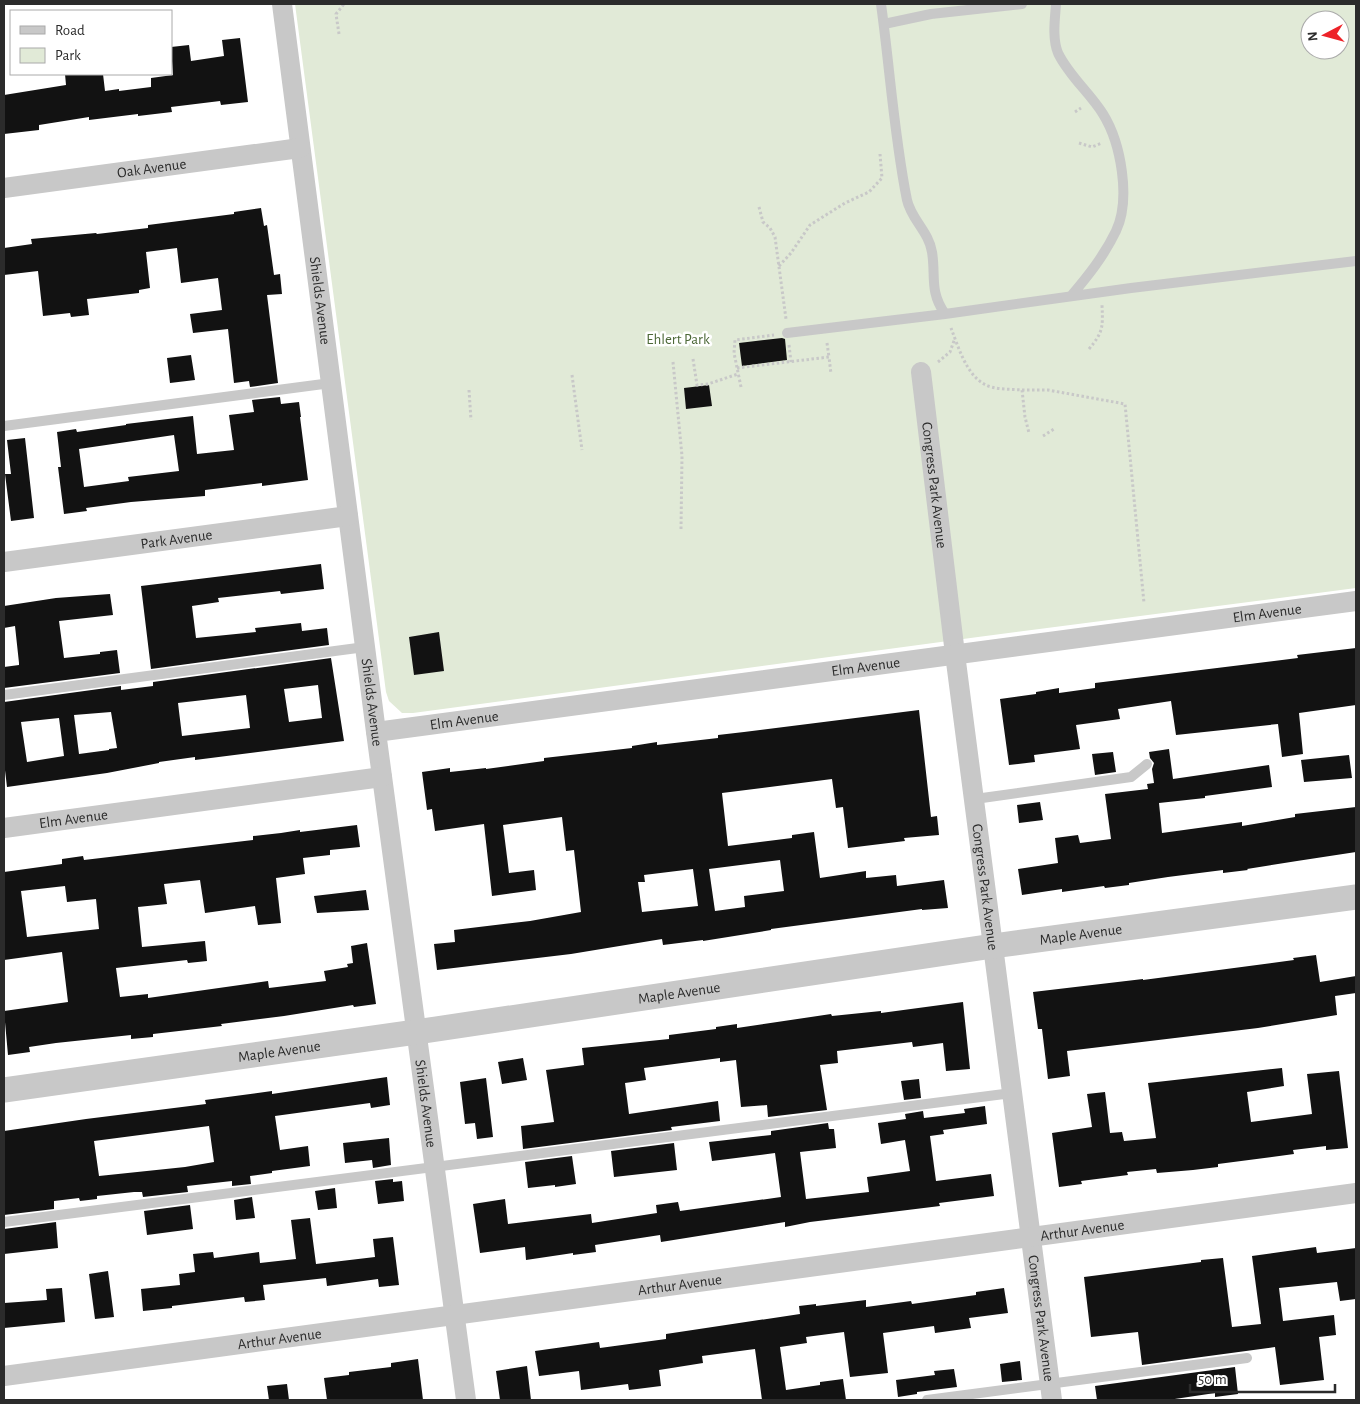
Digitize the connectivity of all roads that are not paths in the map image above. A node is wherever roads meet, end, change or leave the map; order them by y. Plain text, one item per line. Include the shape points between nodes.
1 (282, 4) edge
2 (881, 4) edge
3 (1022, 4) edge
4 (1056, 4) edge
5 (884, 24) junction
6 (300, 148) junction
7 (4, 188) edge
8 (1356, 261) edge
9 (1071, 296) junction
10 (945, 314) junction
11 (788, 334) road end
12 (928, 368) road end
13 (331, 384) junction
14 (4, 426) edge
15 (348, 516) junction
16 (4, 562) edge
17 (1356, 601) edge
18 (365, 647) junction
19 (955, 654) junction
20 (4, 696) edge
21 (376, 732) junction
22 (1147, 764) dead end
23 (382, 777) junction
24 (975, 798) junction
25 (4, 828) edge
26 (1356, 897) edge
27 (993, 946) junction
28 (416, 1032) junction
29 (4, 1090) edge
30 (1012, 1093) junction
31 (435, 1166) junction
32 (1356, 1193) edge
33 (4, 1222) edge
34 (1031, 1236) junction
35 (454, 1316) junction
36 (1247, 1358) dead end
37 (4, 1376) edge
38 (1052, 1392) edge
39 (466, 1400) edge
40 (927, 1400) edge

1 - 6 street, Shields Avenue
2 - 5 lane
3 - 5 lane via 931,14
4 - 9 lane via 1054,30 1058,52 1102,113 1114,137 1121,168 1122,211 1117,230 1099,263
5 - 10 lane via 908,202 929,241 934,293
6 - 7 street, Oak Avenue
6 - 13 street, Shields Avenue
8 - 9 lane
9 - 10 lane
10 - 11 lane
12 - 19 street, Congress Park Avenue
13 - 14 lane
13 - 15 street, Shields Avenue
15 - 16 street, Park Avenue
15 - 18 street, Shields Avenue
17 - 19 street, Elm Avenue
18 - 20 lane
18 - 21 street, Shields Avenue
19 - 21 street, Elm Avenue
19 - 24 street, Congress Park Avenue
21 - 23 street, Shields Avenue
22 - 24 lane via 1131,777
23 - 25 street, Elm Avenue
23 - 28 street, Shields Avenue
24 - 27 street, Congress Park Avenue
26 - 27 street, Maple Avenue
27 - 28 street, Maple Avenue
27 - 30 street, Congress Park Avenue
28 - 29 street, Maple Avenue
28 - 31 street, Shields Avenue
30 - 31 lane
30 - 34 street, Congress Park Avenue
31 - 33 lane
31 - 35 street, Shields Avenue
32 - 34 street, Arthur Avenue
34 - 35 street, Arthur Avenue
34 - 38 street, Congress Park Avenue
35 - 37 street, Arthur Avenue
35 - 39 street, Shields Avenue
36 - 38 lane
38 - 40 lane

